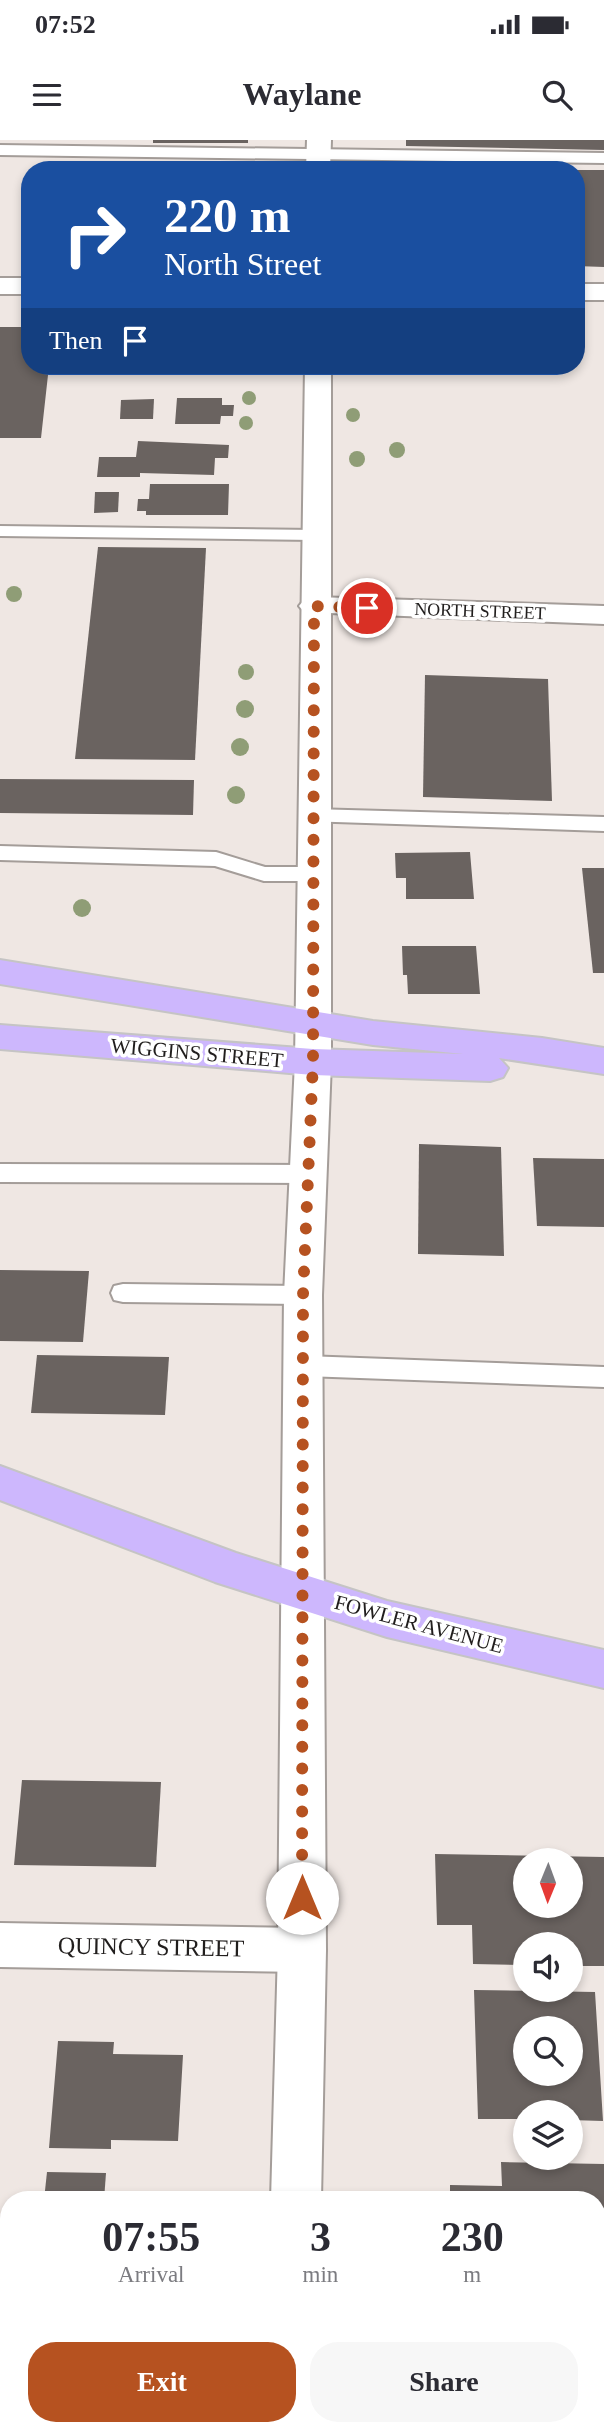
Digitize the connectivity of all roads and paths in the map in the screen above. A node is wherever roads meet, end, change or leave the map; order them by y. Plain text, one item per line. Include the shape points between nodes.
1 (0, 150) edge
2 (318, 155) edge
3 (604, 158) edge
4 (0, 286) edge
5 (21, 286) edge
6 (585, 292) edge
7 (604, 292) edge
8 (318, 375) edge
9 (0, 531) edge
10 (315, 535) junction
11 (314, 606) junction
12 (604, 615) edge
13 (312, 816) junction
14 (604, 824) edge
15 (0, 853) edge
16 (312, 874) junction
17 (0, 972) edge
18 (0, 1037) edge
19 (312, 1043) junction
20 (604, 1061) edge
21 (604, 1071) edge
22 (0, 1173) edge
23 (308, 1174) junction
24 (123, 1293) dead end
25 (303, 1295) junction
26 (305, 1366) junction
27 (604, 1377) edge
28 (0, 1483) edge
29 (302, 1592) junction
30 (604, 1669) edge
31 (0, 1945) edge
32 (302, 1950) junction
33 (296, 2191) edge

1 - 2 lane
2 - 3 lane
4 - 5 street
6 - 7 street
8 - 10 street
9 - 10 lane
10 - 11 street
11 - 12 street, NORTH STREET
11 - 13 street
13 - 14 lane
13 - 16 street
15 - 16 lane via 216,859 264,874
16 - 19 street
17 - 19 main road
18 - 19 main road, WIGGINS STREET
19 - 20 main road via 542,1050
19 - 21 main road, WIGGINS STREET
19 - 23 street
22 - 23 lane
23 - 25 street
24 - 25 lane
25 - 26 street
26 - 27 lane
26 - 29 street
28 - 29 main road, FOWLER AVENUE
29 - 30 main road, FOWLER AVENUE via 387,1619
29 - 32 street
31 - 32 street, QUINCY STREET
32 - 33 street

